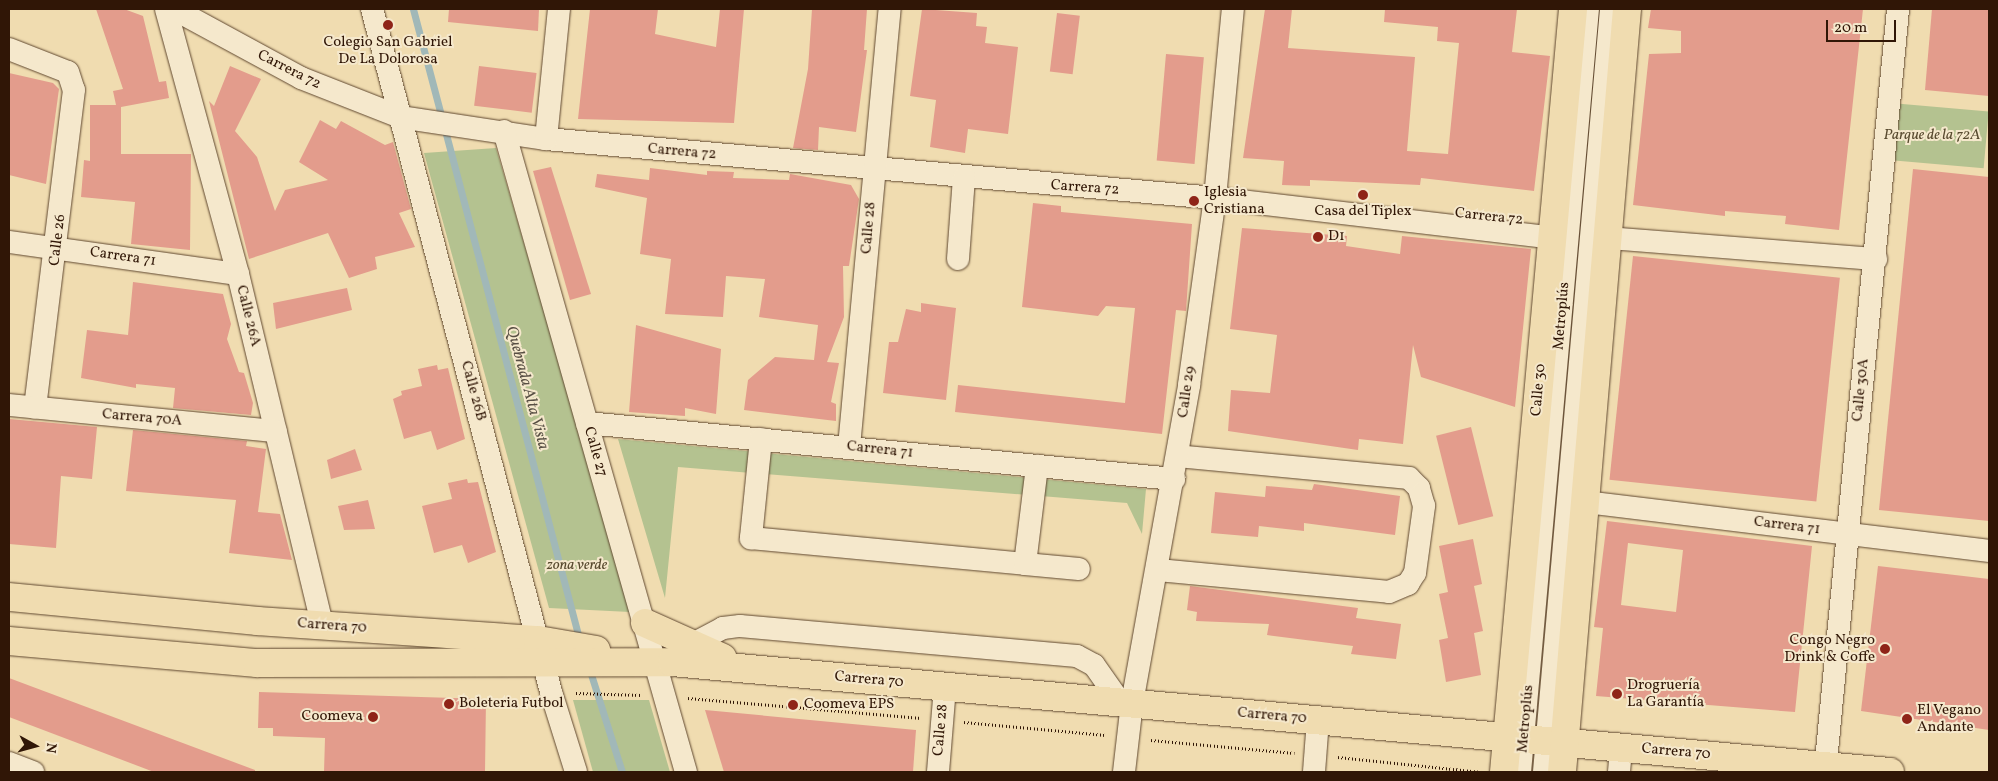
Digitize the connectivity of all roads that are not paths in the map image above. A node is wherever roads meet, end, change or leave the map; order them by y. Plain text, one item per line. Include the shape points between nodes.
1 (166, 9) edge
2 (174, 9) edge
3 (372, 9) edge
4 (559, 9) edge
5 (890, 9) edge
6 (1233, 9) edge
7 (1574, 9) edge
8 (1588, 9) edge
9 (1612, 9) edge
10 (1627, 9) edge
11 (1898, 9) edge
12 (9, 49) edge
13 (410, 118) junction
14 (504, 131) junction
15 (546, 139) junction
16 (874, 171) junction
17 (964, 178) junction
18 (1215, 198) junction
19 (1553, 230) junction
20 (1608, 238) junction
21 (9, 242) edge
22 (58, 248) junction
23 (958, 259) dead end
24 (1876, 259) junction
25 (238, 274) junction
26 (9, 405) edge
27 (35, 408) junction
28 (586, 424) junction
29 (276, 431) junction
30 (761, 439) junction
31 (850, 447) junction
32 (1178, 456) junction
33 (1037, 466) junction
34 (1174, 479) junction
35 (1585, 502) junction
36 (1847, 534) junction
37 (1989, 551) edge
38 (1025, 564) junction
39 (1079, 570) dead end
40 (1158, 570) junction
41 (9, 597) edge
42 (645, 623) junction
43 (322, 625) junction
44 (9, 640) edge
45 (691, 645) junction
46 (541, 651) junction
47 (654, 661) junction
48 (747, 669) junction
49 (945, 687) junction
50 (1126, 703) junction
51 (1318, 720) junction
52 (1536, 739) junction
53 (1620, 760) edge
54 (9, 763) edge
55 (1694, 763) edge
56 (1778, 767) edge
57 (1826, 769) edge
58 (34, 772) edge
59 (576, 772) edge
60 (686, 772) edge
61 (938, 772) edge
62 (1124, 772) edge
63 (1314, 772) edge
64 (1504, 772) edge
65 (1520, 772) edge
66 (1544, 772) edge
67 (1562, 772) edge
68 (1890, 772) edge

1 - 25 street, Calle 26A
2 - 13 street, Carrera 72 via 301,78
3 - 13 street, Calle 26B
4 - 15 street
5 - 16 street, Calle 28
6 - 18 street, Calle 29
7 - 19 main road, Calle 30
8 - 52 street, Metroplús
9 - 52 street, Metroplús
10 - 20 main road, Calle 30
11 - 24 street, Calle 30A
12 - 22 street, Calle 26 via 68,72 74,90
13 - 14 street, Carrera 72
13 - 46 street, Calle 26B
14 - 15 street, Carrera 72
14 - 28 street, Calle 27
15 - 16 street, Carrera 72
16 - 17 street, Carrera 72
16 - 31 street, Calle 28
17 - 18 street, Carrera 72
17 - 23 street
18 - 19 street, Carrera 72 via 1241,191 1411,216
18 - 32 street, Calle 29
19 - 52 main road, Calle 30
20 - 24 street
20 - 35 main road, Calle 30
21 - 22 street, Carrera 71
22 - 25 street, Carrera 71
22 - 27 street, Calle 26
24 - 36 street, Calle 30A
25 - 29 street, Calle 26A
26 - 27 street, Carrera 70A
27 - 29 street, Carrera 70A
28 - 30 street, Carrera 71
28 - 42 street, Calle 27
29 - 43 street, Calle 26A
30 - 31 street, Carrera 71
30 - 38 street via 742,537
31 - 33 street, Carrera 71
32 - 34 street, Calle 29
32 - 40 street via 1409,478 1419,488 1424,506 1415,573 1408,584 1389,592
33 - 34 street, Carrera 71
33 - 38 street
34 - 40 street, Calle 29
35 - 36 street, Carrera 71
35 - 52 main road, Calle 30
36 - 37 street, Carrera 71
36 - 57 street, Calle 30A
38 - 39 street
40 - 50 street, Calle 29
41 - 43 main road, Carrera 70
42 - 45 main road
42 - 47 street, Calle 27
43 - 46 main road, Carrera 70
44 - 46 main road, Carrera 70 via 257,663
45 - 48 main road
45 - 50 street via 724,628 740,626 1077,656 1094,665
46 - 47 main road, Carrera 70
46 - 59 street, Calle 26B
47 - 48 main road, Carrera 70
47 - 60 street, Calle 27
48 - 49 main road, Carrera 70
49 - 50 main road, Carrera 70
49 - 61 street, Calle 28
50 - 51 main road, Carrera 70
50 - 62 street, Calle 29 via 1128,737
51 - 52 main road, Carrera 70
51 - 63 street
52 - 53 main road, Carrera 70
52 - 64 main road, Calle 30
52 - 65 street, Metroplús
52 - 66 street, Metroplús
52 - 67 main road, Calle 30
53 - 55 main road, Carrera 70
54 - 58 street
55 - 56 main road, Carrera 70
56 - 57 main road, Carrera 70
57 - 68 main road, Carrera 70

